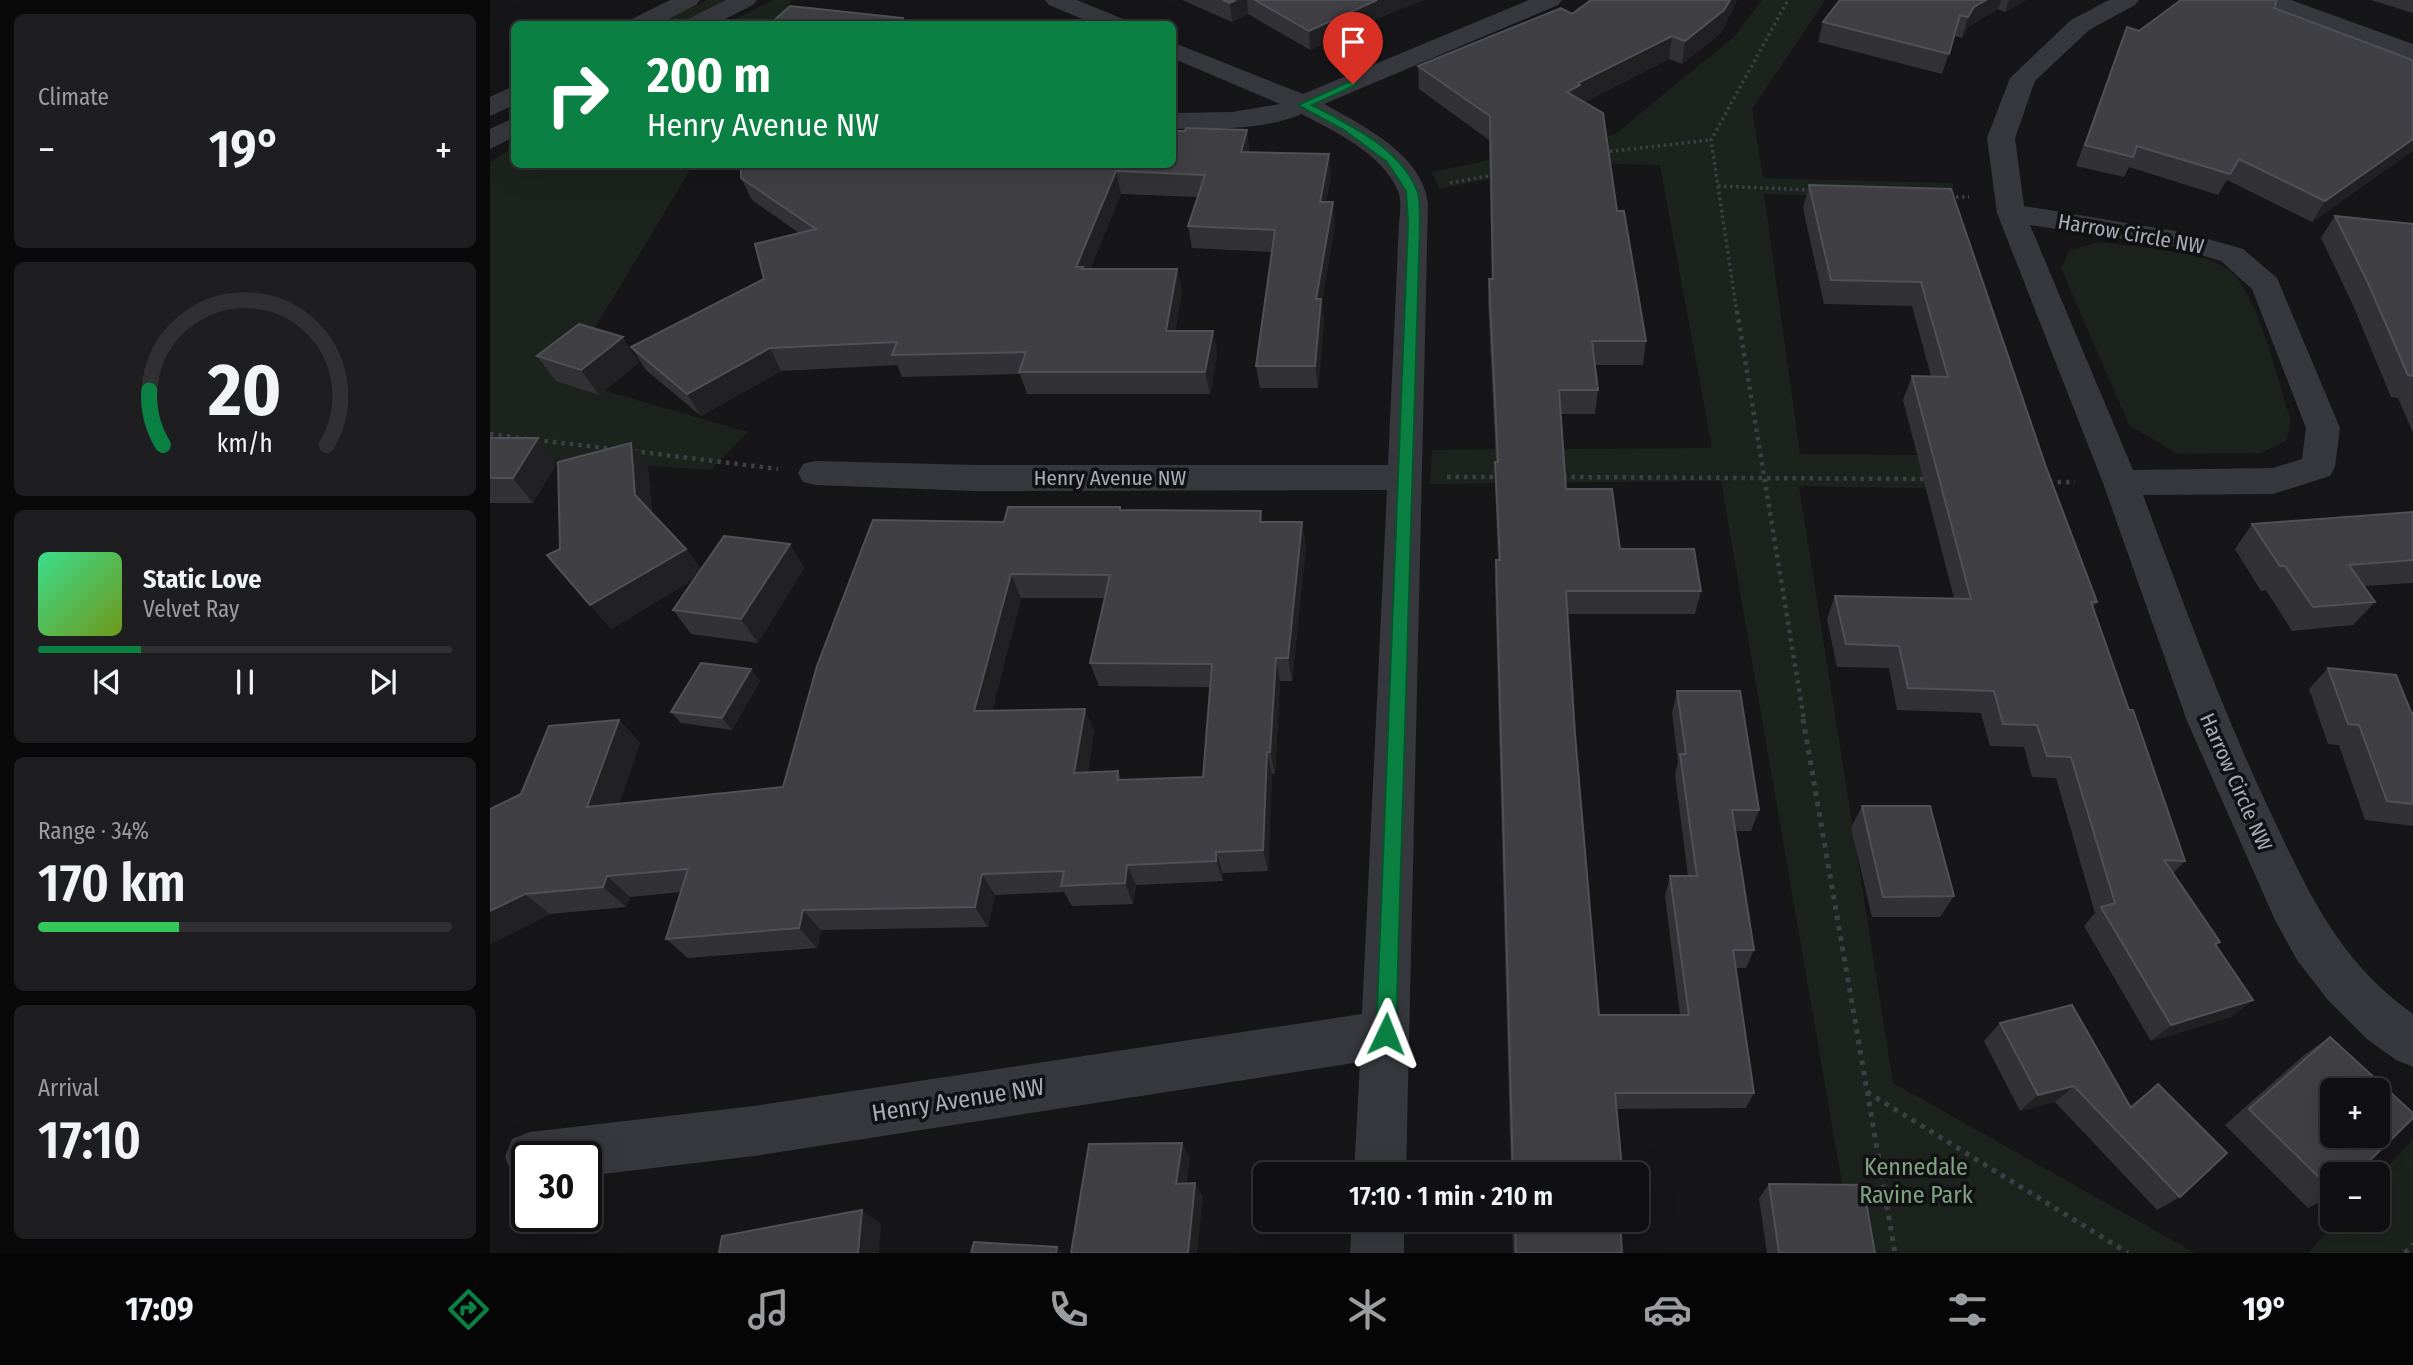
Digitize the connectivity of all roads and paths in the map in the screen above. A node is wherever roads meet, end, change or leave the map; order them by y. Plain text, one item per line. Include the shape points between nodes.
1 (688, 0) edge
2 (746, 0) edge
3 (1550, 0) edge
4 (1788, 0) edge
5 (2127, 0) edge
6 (2268, 0) edge
7 (1067, 4) edge
8 (647, 21) edge
9 (703, 21) edge
10 (1048, 21) edge
11 (1107, 21) edge
12 (1176, 51) edge
13 (2413, 52) edge
14 (511, 96) edge
15 (1303, 105) junction
16 (490, 108) edge
17 (1176, 121) edge
18 (511, 128) edge
19 (1711, 140) junction
20 (490, 141) edge
21 (1599, 153) edge
22 (1505, 172) edge
23 (1718, 186) junction
24 (1816, 190) edge
25 (1412, 191) junction
26 (1942, 196) edge
27 (2011, 213) junction
28 (490, 434) edge
29 (815, 473) joint
30 (1404, 477) junction
31 (1501, 477) edge
32 (1556, 477) edge
33 (1762, 477) junction
34 (1941, 480) edge
35 (2038, 481) edge
36 (2121, 483) junction
37 (1386, 1034) junction
38 (2413, 1043) edge
39 (1867, 1092) junction
40 (602, 1148) edge
41 (1381, 1162) edge
42 (1378, 1232) edge
43 (2413, 1244) edge
44 (1377, 1253) edge
45 (1895, 1253) edge
46 (2128, 1253) edge
47 (2405, 1253) edge

1 - 8 street
2 - 9 street
3 - 15 street
4 - 19 path
5 - 27 street, Harrow Circle NW via 2080,25 2024,78 2001,138
6 - 13 street
7 - 10 street
7 - 11 street
12 - 15 street
14 - 16 street
15 - 17 street via 1250,119
15 - 25 street via 1383,152
18 - 20 street
19 - 21 path
19 - 23 path
22 - 25 path
23 - 24 path
23 - 33 path
25 - 30 street
26 - 27 path via 1970,198
27 - 36 street, Harrow Circle NW
27 - 36 street, Harrow Circle NW via 2177,239 2232,255 2266,285 2323,428 2318,467 2273,481
28 - 29 path
29 - 30 street, Henry Avenue NW via 975,478
30 - 31 path
30 - 37 street
32 - 33 path
33 - 34 path
33 - 39 path
35 - 36 path
36 - 38 street, Harrow Circle NW via 2207,721 2291,905 2345,984
37 - 40 street, Henry Avenue NW via 754,1131
37 - 41 street
39 - 45 path
39 - 46 path
42 - 44 street
43 - 47 path

